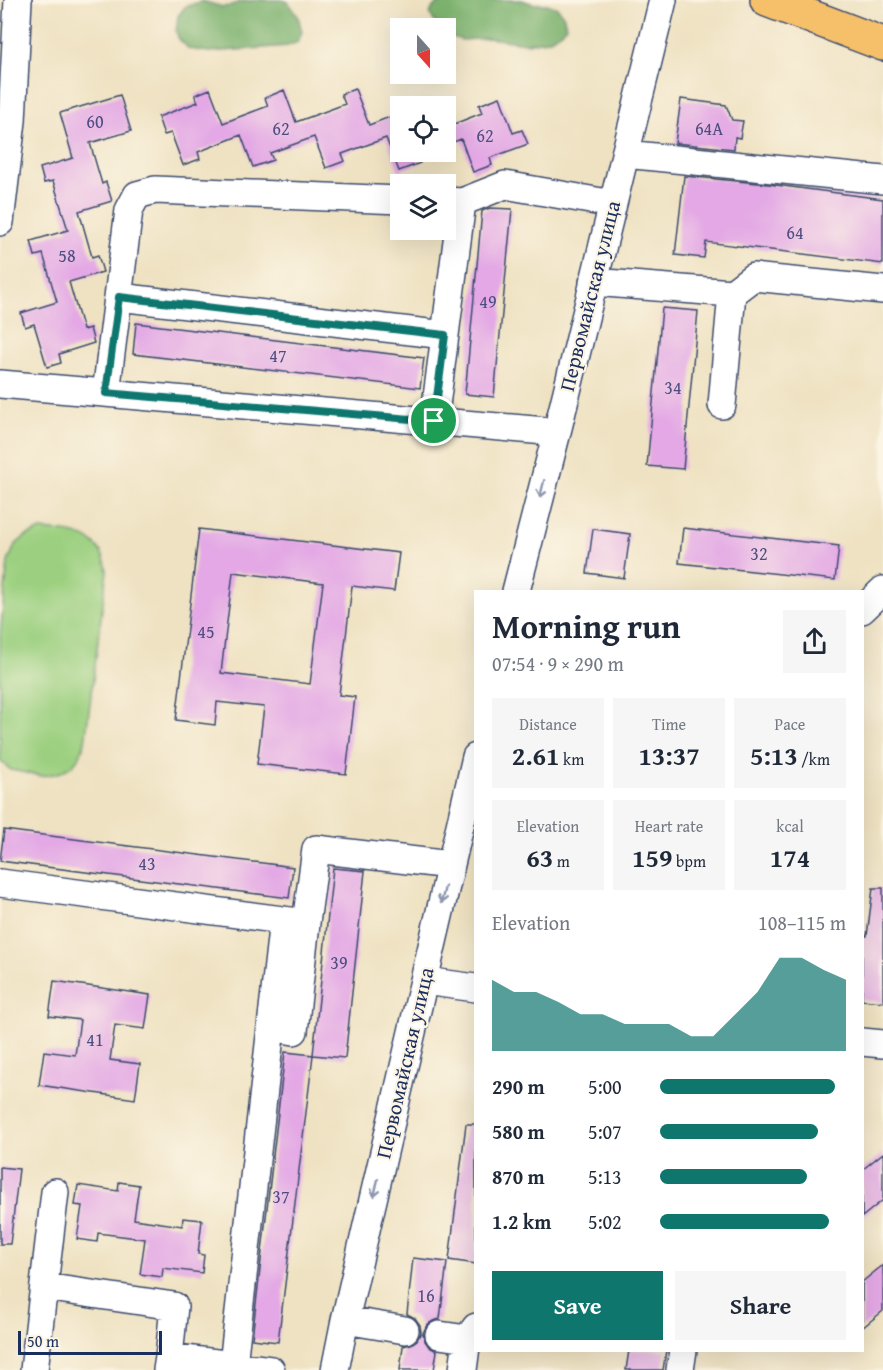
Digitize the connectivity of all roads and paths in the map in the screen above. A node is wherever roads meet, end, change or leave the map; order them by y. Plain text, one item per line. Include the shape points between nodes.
1 (18, 0) edge
2 (663, 0) edge
3 (767, 0) edge
4 (883, 44) edge
5 (626, 153) junction
6 (883, 180) edge
7 (390, 200) edge
8 (456, 201) edge
9 (613, 204) junction
10 (0, 222) edge
11 (451, 240) edge
12 (593, 282) junction
13 (883, 290) edge
14 (732, 293) junction
15 (119, 297) junction
16 (445, 335) junction
17 (0, 384) edge
18 (106, 393) junction
19 (722, 405) dead end
20 (434, 421) junction
21 (557, 432) junction
22 (520, 590) edge
23 (883, 590) edge
24 (864, 608) edge
25 (474, 764) edge
26 (450, 865) junction
27 (0, 883) edge
28 (294, 921) junction
29 (424, 981) junction
30 (474, 988) edge
31 (864, 1042) edge
32 (883, 1044) edge
33 (55, 1192) dead end
34 (44, 1287) junction
35 (345, 1320) junction
36 (405, 1330) dead end
37 (471, 1333) edge
38 (438, 1335) dead end
39 (683, 1352) edge
40 (168, 1364) edge
41 (233, 1365) junction
42 (34, 1370) edge
43 (271, 1370) edge
44 (335, 1370) edge
45 (463, 1370) edge
46 (680, 1370) edge

1 - 10 street via 12,121
2 - 5 street, Первомайская улица
3 - 4 main road
5 - 6 street
5 - 9 street, Первомайская улица
7 - 15 street via 155,190 137,195 129,210
8 - 9 street via 504,184
9 - 12 street, Первомайская улица
11 - 16 street
12 - 14 street
12 - 21 street, Первомайская улица
13 - 14 street via 753,277
14 - 19 street
15 - 16 street
15 - 18 street
16 - 20 street
17 - 18 street
18 - 20 street
20 - 21 street
21 -> 22 street, Первомайская улица
23 - 24 street
25 - 26 street, Первомайская улица
26 - 28 street via 316,849
26 -> 29 street, Первомайская улица
27 - 28 street
28 - 41 street via 294,1031 271,1027
29 - 30 street
29 -> 35 street, Первомайская улица
31 - 32 street
33 - 34 street
34 - 40 street via 174,1306
34 - 42 street
35 - 36 street
35 - 44 street, Первомайская улица
37 - 38 street
37 - 45 street
39 - 46 street
40 - 41 street
41 - 43 street

